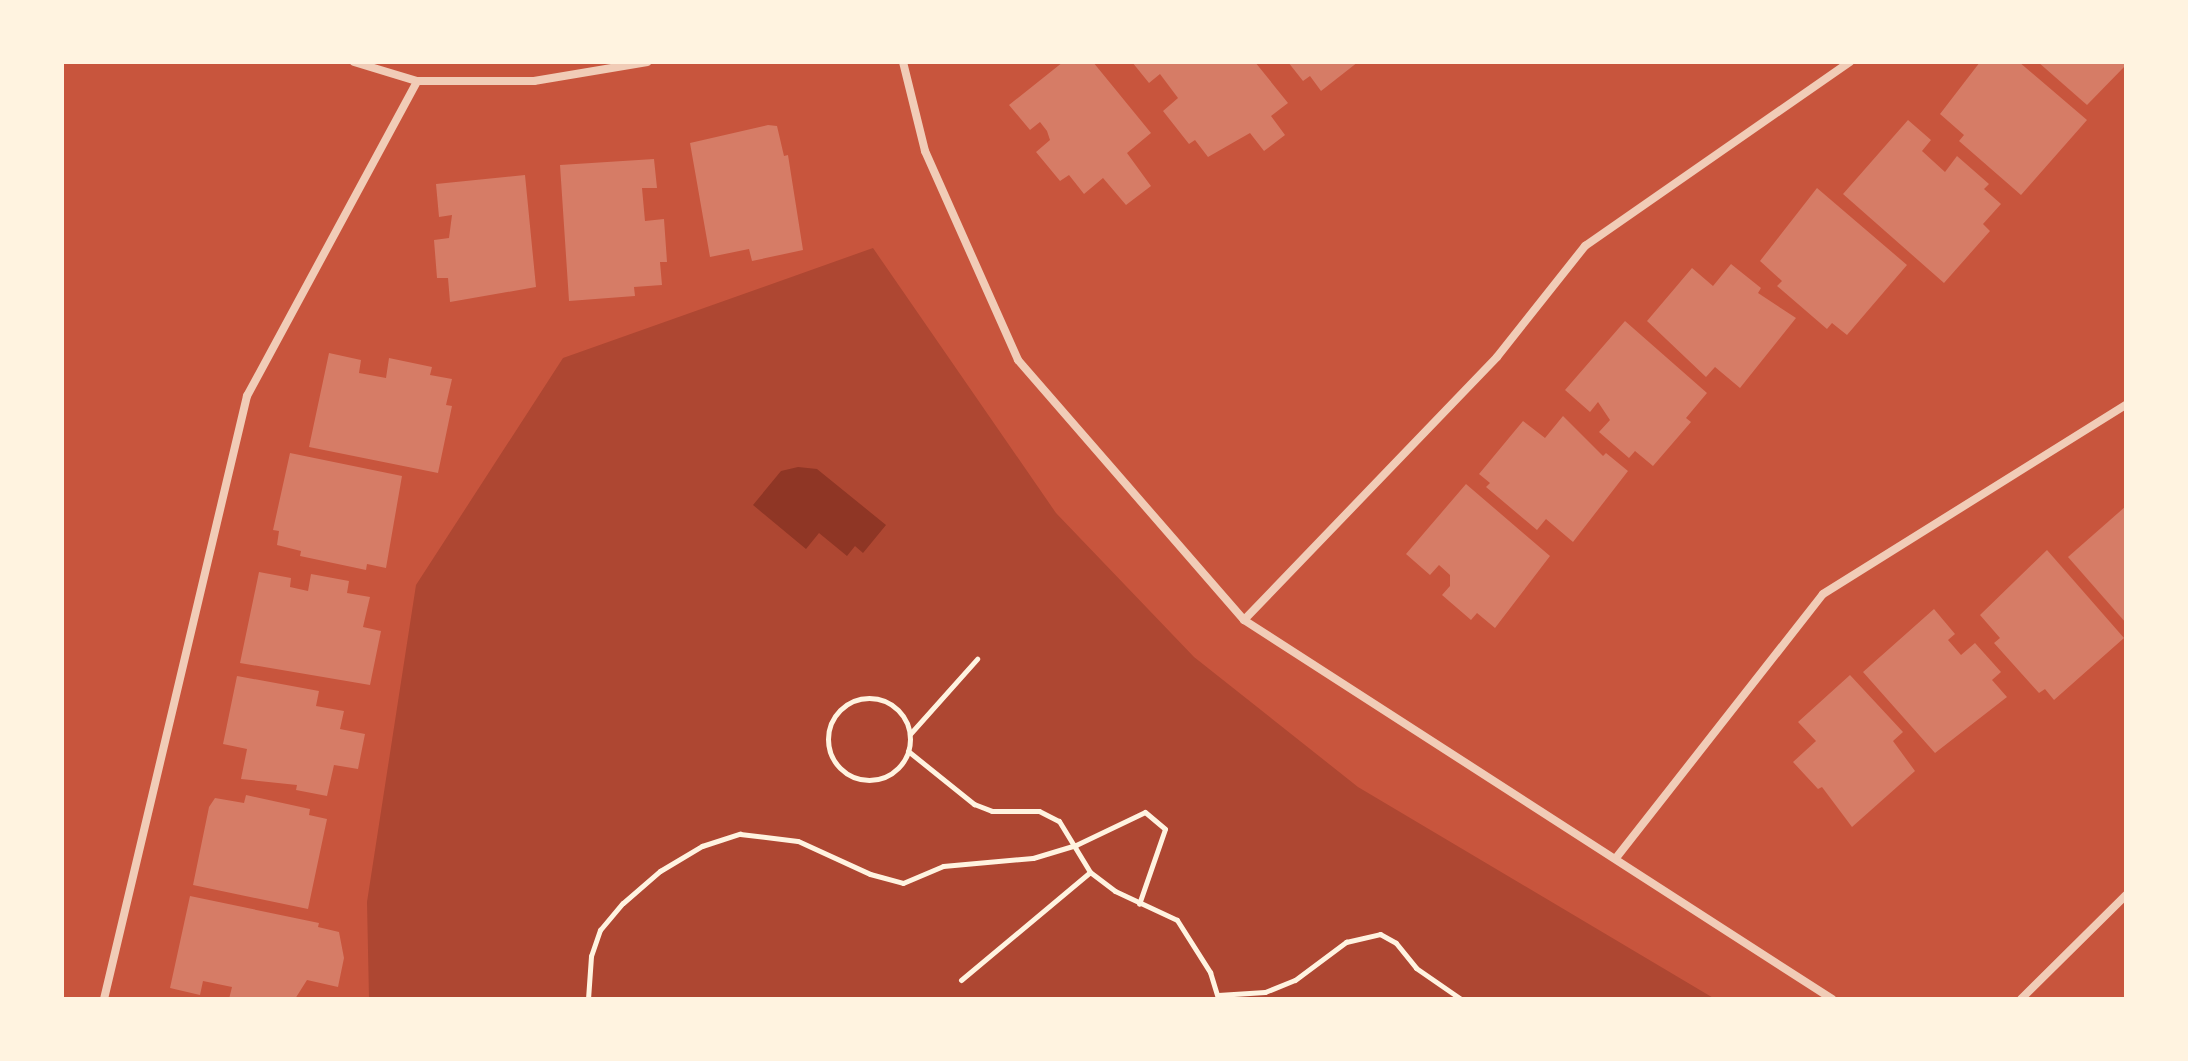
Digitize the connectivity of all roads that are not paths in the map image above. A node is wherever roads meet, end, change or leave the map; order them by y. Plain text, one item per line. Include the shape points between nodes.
1 (354, 62) edge
2 (647, 62) edge
3 (903, 62) edge
4 (1850, 62) edge
5 (417, 81) junction
6 (2126, 405) edge
7 (1244, 620) junction
8 (1616, 858) junction
9 (2126, 895) edge
10 (104, 999) edge
11 (1832, 999) edge
12 (2021, 999) edge

1 - 5 street
2 - 5 street via 534,81
3 - 7 street via 925,151 1018,360
4 - 7 street via 1585,246 1497,357
5 - 10 street via 247,396
6 - 8 street via 1823,594
7 - 8 street
8 - 11 street
9 - 12 street

